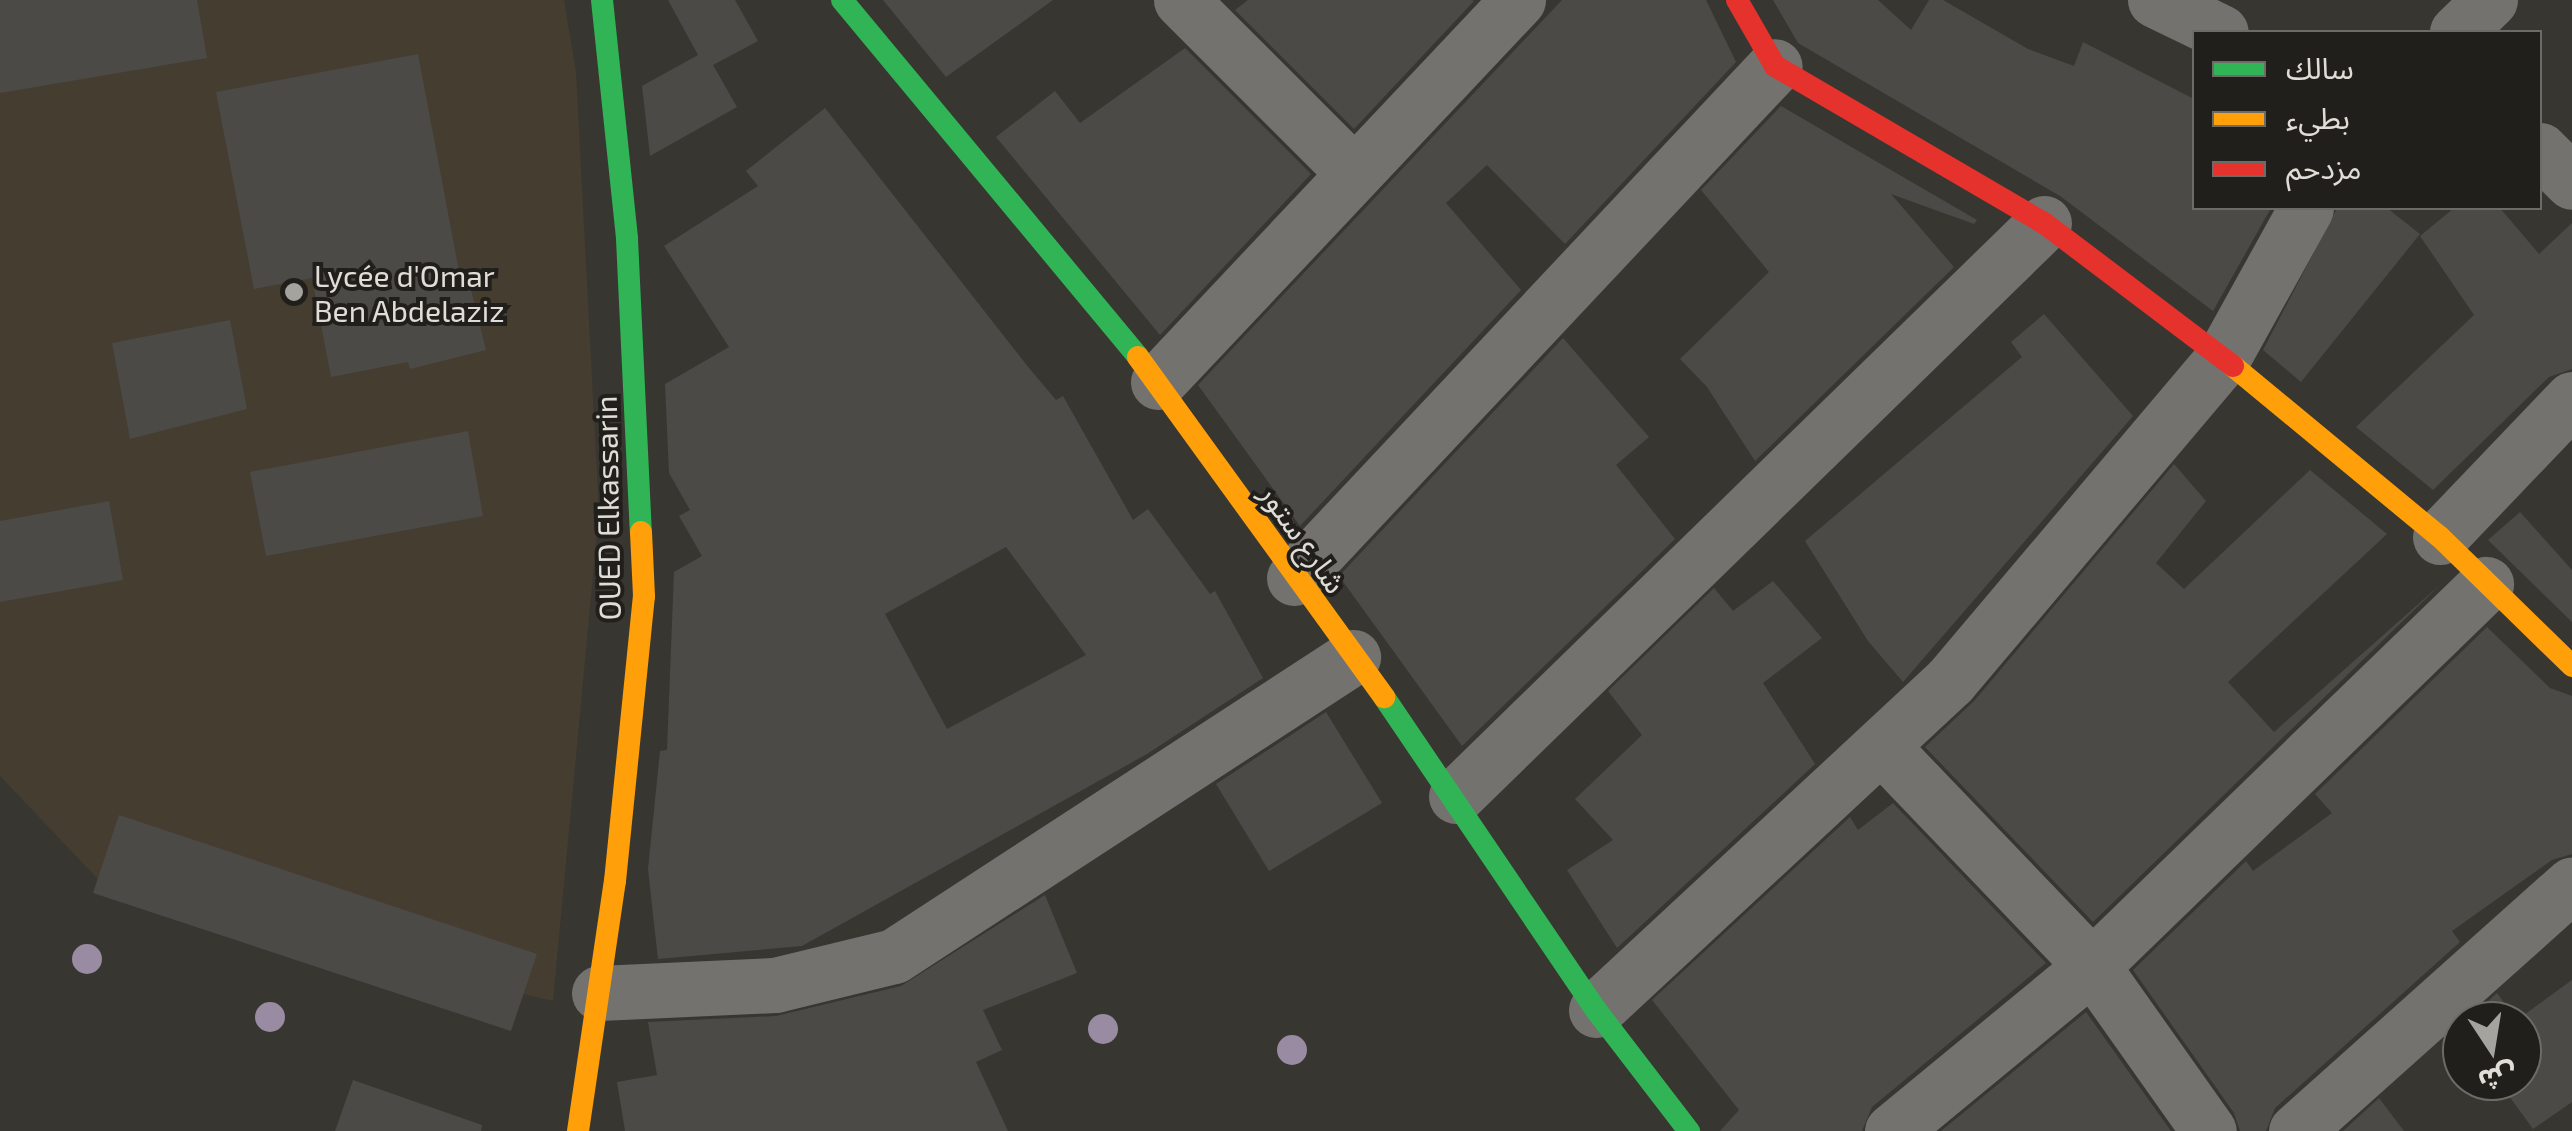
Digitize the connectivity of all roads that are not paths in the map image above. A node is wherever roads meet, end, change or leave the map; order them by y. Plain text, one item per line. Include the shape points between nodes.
1 (602, 0) edge
2 (842, 0) edge
3 (1181, 0) edge
4 (1518, 0) edge
5 (1737, 0) edge
6 (2155, 0) edge
7 (2236, 0) edge
8 (2437, 0) edge
9 (2490, 0) edge
10 (2218, 30) edge
11 (2223, 30) edge
12 (2425, 30) edge
13 (2458, 30) edge
14 (1775, 66) junction
15 (2542, 152) edge
16 (1354, 174) junction
17 (2572, 182) edge
18 (2305, 210) edge
19 (2044, 224) junction
20 (2223, 358) junction
21 (1158, 382) junction
22 (2572, 399) edge
23 (2440, 537) junction
24 (1294, 578) junction
25 (2486, 584) junction
26 (1353, 657) junction
27 (2572, 666) edge
28 (1882, 746) junction
29 (1456, 796) junction
30 (2572, 884) edge
31 (2092, 966) junction
32 (599, 994) junction
33 (1596, 1010) junction
34 (578, 1131) edge
35 (1689, 1131) edge
36 (1892, 1131) edge
37 (2209, 1131) edge
38 (2296, 1131) edge

1 - 32 street, OUED Elkassarin via 627,238 644,596
2 - 21 street, شارع ستور
3 - 16 street
4 - 16 street
5 - 14 street
6 - 10 street
7 - 11 street
8 - 12 street
9 - 13 street
14 - 19 street
14 - 24 street
15 - 17 street
16 - 21 street
18 - 20 street
19 - 20 street
19 - 29 street
20 - 23 street
20 - 28 street via 1950,681
21 - 24 street, شارع ستور
22 - 23 street
23 - 25 street
24 - 26 street, شارع ستور
25 - 27 street
25 - 31 street
26 - 29 street, شارع ستور
26 - 32 street via 894,956 774,985
28 - 31 street
28 - 33 street
29 - 33 street, شارع ستور
30 - 38 street
31 - 36 street
31 - 37 street
32 - 34 street, OUED Elkassarin
33 - 35 street, شارع ستور

